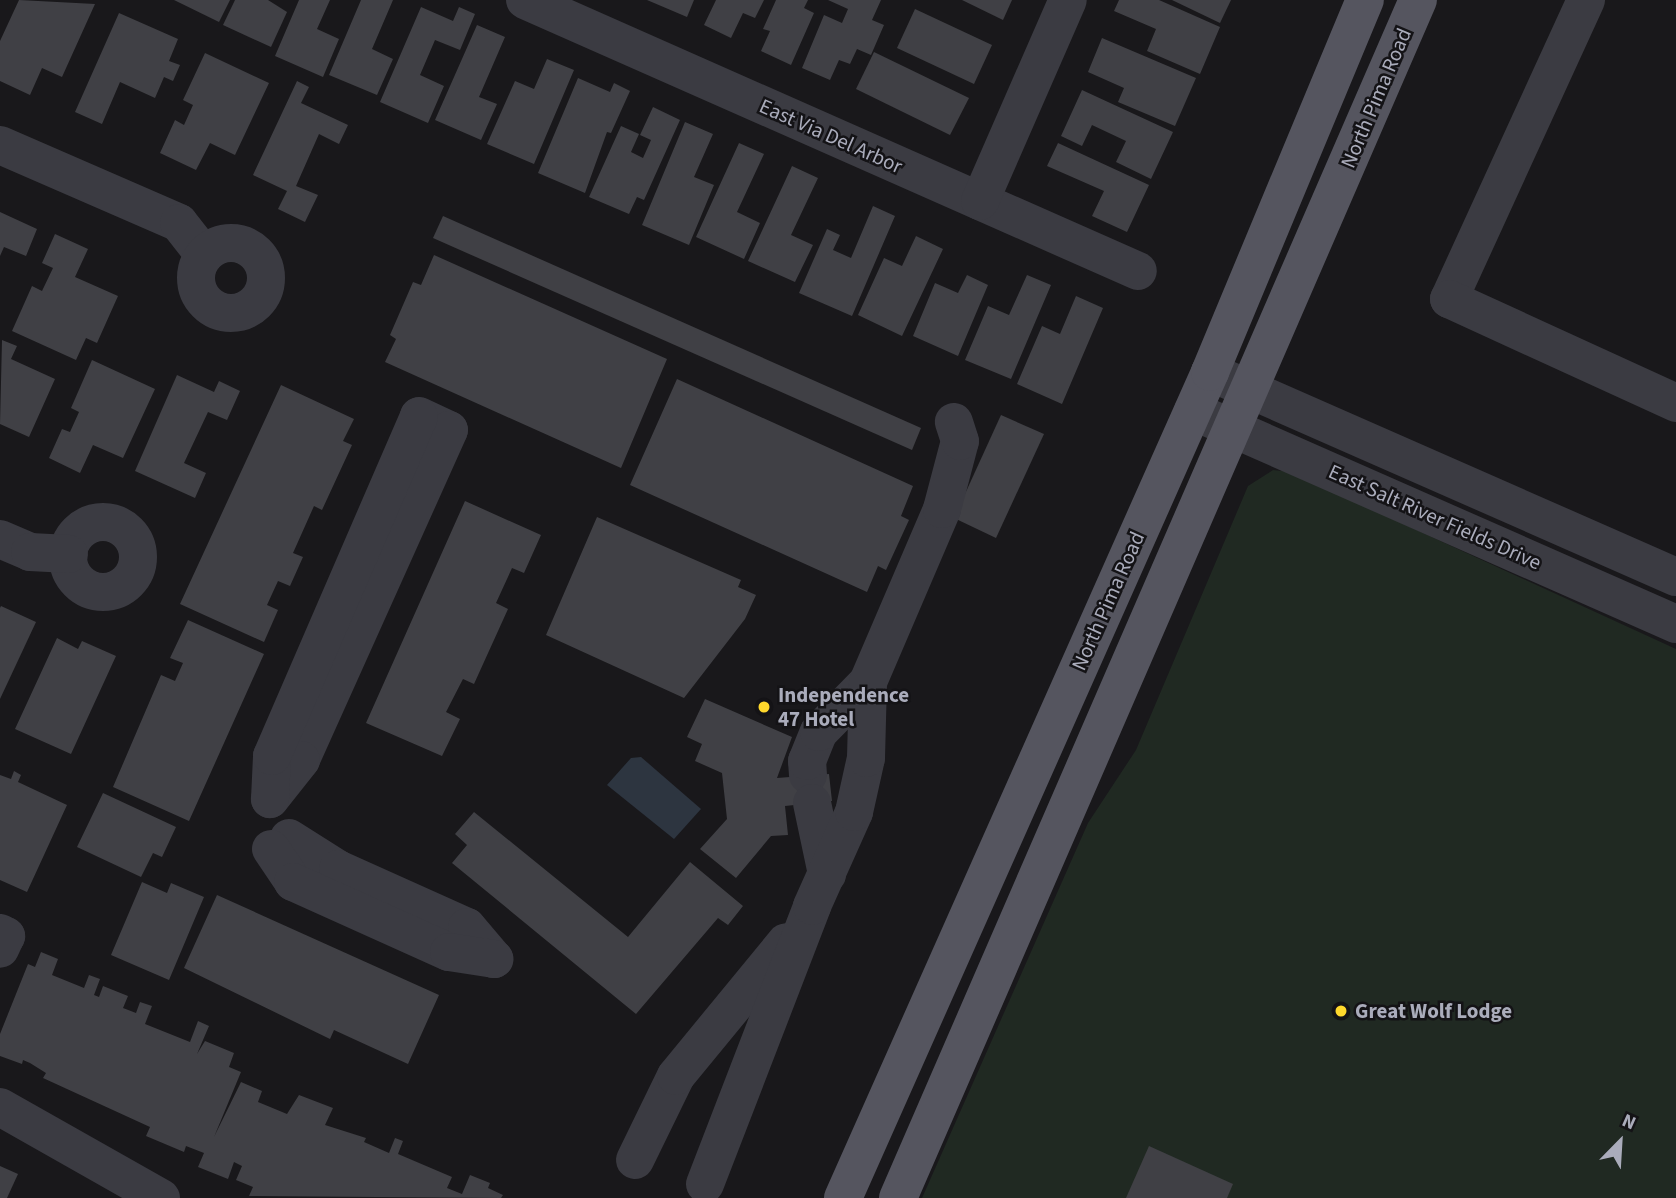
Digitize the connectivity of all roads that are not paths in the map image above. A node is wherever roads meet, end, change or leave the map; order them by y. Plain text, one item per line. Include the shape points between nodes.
1 (1069, 0) edge
2 (1366, 0) edge
3 (1418, 0) edge
4 (1586, 0) edge
5 (534, 2) edge
6 (0, 145) edge
7 (979, 201) junction
8 (204, 255) dead end
9 (1138, 271) dead end
10 (1210, 372) junction
11 (1252, 390) junction
12 (1676, 403) edge
13 (1193, 411) junction
14 (419, 416) joint
15 (954, 422) dead end
16 (1236, 428) junction
17 (0, 539) edge
18 (69, 554) dead end
19 (1676, 577) edge
20 (1676, 624) edge
21 (868, 682) junction
22 (280, 844) joint
23 (819, 890) junction
24 (0, 933) edge
25 (1010, 941) junction
26 (0, 949) edge
27 (0, 1107) edge
28 (635, 1160) dead end
29 (705, 1184) dead end
30 (162, 1198) edge
31 (843, 1198) edge
32 (865, 1198) edge
33 (898, 1198) edge

1 - 7 street
2 - 10 main road, North Pima Road
3 - 11 main road, North Pima Road
4 - 12 street via 1449,299
5 - 7 street, East Via Del Arbor
6 - 8 street via 179,223
7 - 9 street, East Via Del Arbor
10 - 11 street, East Salt River Fields Drive
10 - 13 main road, North Pima Road
11 - 16 main road, North Pima Road
11 - 19 street, East Salt River Fields Drive
13 - 16 street, East Salt River Fields Drive
13 - 31 main road, North Pima Road
14 - 14 street via 272,755 270,800 301,760 449,430
15 - 21 street via 960,441 942,509
16 - 20 street, East Salt River Fields Drive
16 - 25 main road, North Pima Road
17 - 18 street via 30,552
21 - 23 street via 863,771 854,812
21 - 23 street via 819,732 807,761
22 - 22 street via 467,927 494,959 449,952 293,882
23 - 28 street via 676,1076
23 - 29 street
24 - 26 street via 6,936
25 - 32 main road via 958,1007 883,1174
25 - 33 main road, North Pima Road
27 - 30 street

